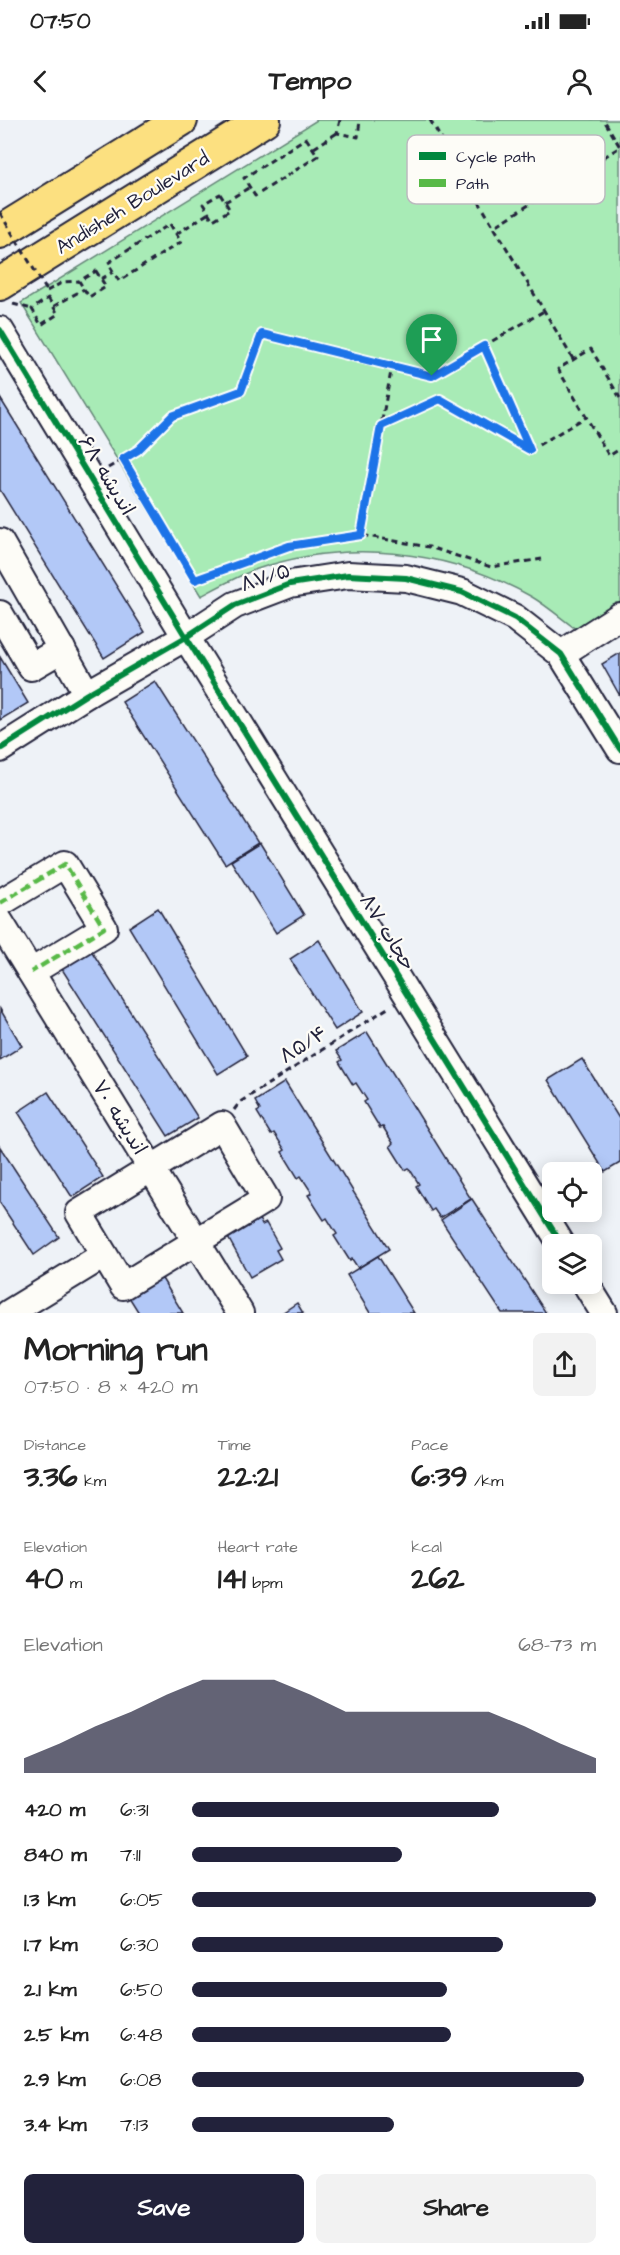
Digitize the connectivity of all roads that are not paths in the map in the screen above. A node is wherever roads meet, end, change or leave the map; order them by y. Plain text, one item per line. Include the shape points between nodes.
1 (181, 120) edge
2 (264, 120) edge
3 (0, 232) edge
4 (0, 284) edge
5 (0, 330) edge
6 (0, 542) edge
7 (0, 614) edge
8 (620, 616) edge
9 (186, 637) junction
10 (62, 649) junction
11 (561, 654) junction
12 (87, 694) junction
13 (0, 749) edge
14 (620, 749) edge
15 (0, 903) edge
16 (0, 922) edge
17 (31, 972) junction
18 (152, 1168) junction
19 (555, 1234) edge
20 (196, 1242) junction
21 (104, 1255) junction
22 (592, 1294) edge
23 (9, 1313) edge
24 (240, 1313) edge
25 (604, 1313) edge

1 - 3 main road
2 - 4 main road, Andisheh Boulevard
5 - 9 street, اندیشه ۶۸
6 - 10 street
7 - 10 street via 31,667
8 - 11 street
9 - 11 street, ۸۷/۵ via 235,605 290,584 348,575 406,578 462,592 515,618
9 - 12 street, ۸۷/۵
9 - 19 street, حجاب ۸۷
10 - 12 street
11 - 14 street
12 - 13 street, ۸۷/۵
15 - 17 street via 65,864 104,928
16 - 17 street, اندیشه ۷۰
17 - 18 street, اندیشه ۷۰
18 - 20 street, اندیشه ۷۰
18 - 20 street via 222,1125 266,1198
18 - 21 street via 78,1213
20 - 21 street via 123,1286
20 - 24 street, اندیشه ۷۰
21 - 23 street
22 - 25 street

